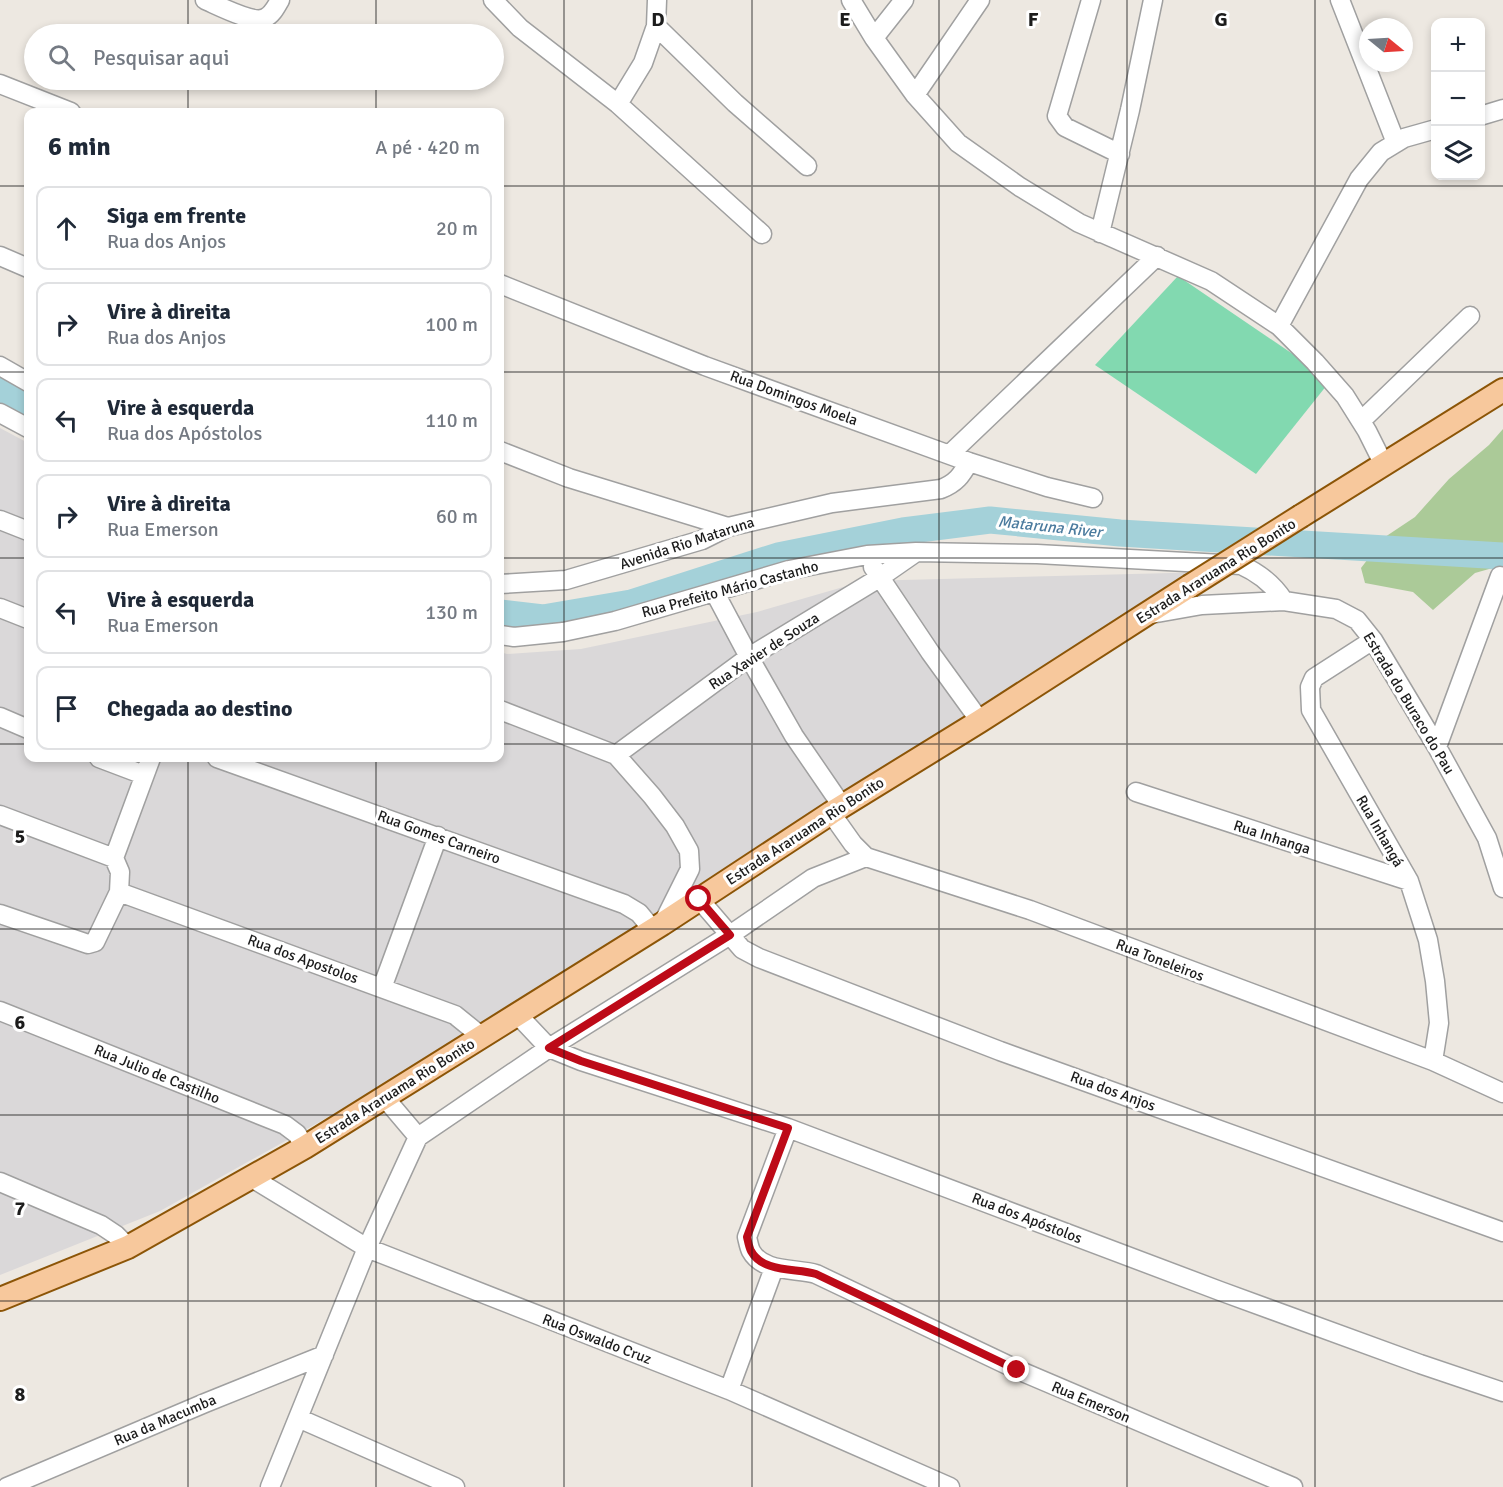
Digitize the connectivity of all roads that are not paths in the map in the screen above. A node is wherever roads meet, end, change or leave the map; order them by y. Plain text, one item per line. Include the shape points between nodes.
1 (205, 0) edge
2 (280, 0) edge
3 (493, 0) edge
4 (657, 0) edge
5 (850, 0) edge
6 (904, 0) edge
7 (980, 0) edge
8 (1091, 0) edge
9 (1153, 0) edge
10 (1340, 0) edge
11 (656, 26) junction
12 (874, 38) junction
13 (0, 84) edge
14 (915, 94) junction
15 (618, 104) junction
16 (60, 108) edge
17 (1503, 109) edge
18 (1485, 114) edge
19 (1431, 130) edge
20 (1395, 143) junction
21 (1120, 154) junction
22 (807, 166) dead end
23 (1100, 233) junction
24 (762, 234) dead end
25 (0, 256) edge
26 (1156, 256) junction
27 (24, 266) edge
28 (504, 286) edge
29 (1470, 316) dead end
30 (1279, 326) junction
31 (0, 366) edge
32 (24, 379) edge
33 (1503, 390) edge
34 (0, 413) edge
35 (1361, 422) junction
36 (24, 426) edge
37 (504, 453) edge
38 (950, 454) junction
39 (969, 462) junction
40 (1384, 465) junction
41 (1093, 498) dead end
42 (0, 520) edge
43 (728, 527) junction
44 (24, 529) edge
45 (916, 552) junction
46 (867, 555) junction
47 (1500, 576) dead end
48 (879, 578) junction
49 (504, 584) edge
50 (715, 593) junction
51 (1284, 601) junction
52 (0, 608) edge
53 (1144, 616) junction
54 (24, 617) edge
55 (504, 636) edge
56 (1373, 640) junction
57 (749, 657) junction
58 (504, 712) edge
59 (0, 717) edge
60 (980, 721) junction
61 (24, 727) edge
62 (1437, 747) junction
63 (616, 755) junction
64 (110, 762) edge
65 (149, 762) edge
66 (228, 762) edge
67 (144, 775) junction
68 (1136, 792) dead end
69 (836, 809) junction
70 (0, 815) edge
71 (1495, 834) edge
72 (438, 836) junction
73 (866, 857) junction
74 (114, 858) junction
75 (1409, 881) junction
76 (1503, 888) edge
77 (119, 892) junction
78 (699, 899) junction
79 (0, 914) edge
80 (658, 927) junction
81 (730, 935) junction
82 (382, 988) junction
83 (0, 1011) edge
84 (517, 1014) junction
85 (481, 1036) junction
86 (549, 1048) junction
87 (1433, 1061) junction
88 (1503, 1093) edge
89 (384, 1098) junction
90 (788, 1128) junction
91 (418, 1137) junction
92 (305, 1147) junction
93 (252, 1178) junction
94 (0, 1182) edge
95 (1503, 1232) edge
96 (128, 1247) junction
97 (368, 1248) junction
98 (774, 1268) junction
99 (0, 1299) edge
100 (324, 1355) junction
101 (729, 1390) junction
102 (1503, 1392) edge
103 (298, 1418) junction
104 (7, 1487) edge
105 (270, 1487) edge
106 (455, 1487) edge
107 (950, 1487) edge
108 (1293, 1487) edge

1 - 2 street via 255,20 273,12
3 - 15 street via 520,28
4 - 11 street
5 - 12 street
6 - 12 street
7 - 14 street
8 - 21 street via 1057,116 1065,127
9 - 21 street
10 - 20 street
11 - 15 street via 643,63
11 - 22 street
12 - 14 street
13 - 16 street
14 - 23 street via 958,144 1020,187
15 - 24 street
17 - 18 street
19 - 20 street
20 - 30 street via 1381,152 1359,179
21 - 23 street
23 - 26 street
25 - 27 street
26 - 30 street via 1211,281
26 - 38 street
28 - 38 street, Rua Domingos Moela via 705,366
29 - 35 street
30 - 35 street via 1316,362
31 - 32 street
33 - 40 main road, Estrada Araruama Rio Bonito
34 - 36 street
35 - 40 street
37 - 43 street via 569,478
38 - 39 street, Rua Domingos Moela
39 - 41 street, Rua Domingos Moela
39 - 43 street, Avenida Rio Mataruna via 960,478 941,489 832,503
40 - 53 main road, Estrada Araruama Rio Bonito, bridge
42 - 44 street
43 - 49 street, Avenida Rio Mataruna via 702,540 566,580
45 - 46 street, Rua Prefeito Mário Castanho
45 - 48 street, Rua Xavier de Souza
45 - 51 street, Rua Prefeito Mário Castanho via 1241,565 1258,573
46 - 48 street
46 - 50 street, Rua Prefeito Mário Castanho via 789,570
47 - 62 street
48 - 57 street, Rua Xavier de Souza
48 - 60 street
50 - 55 street, Rua Prefeito Mário Castanho via 563,632
50 - 57 street
51 - 53 street, Estrada do Buraco do Pau via 1202,605
51 - 56 street, Estrada do Buraco do Pau via 1336,609 1356,620
52 - 54 street
53 - 60 main road, Estrada Araruama Rio Bonito
56 - 62 street, Estrada do Buraco do Pau
56 - 75 street, Rua Inhangá via 1314,678 1310,687 1311,710
57 - 63 street, Rua Xavier de Souza
57 - 69 street
58 - 63 street
59 - 61 street
60 - 69 main road, Estrada Araruama Rio Bonito
62 - 71 street, Estrada do Buraco do Pau
63 - 80 street via 675,826 689,851 690,869
64 - 67 street
65 - 67 street
66 - 72 street, Rua Gomes Carneiro
67 - 74 street
68 - 75 street, Rua Inhanga
69 - 73 street via 853,844
69 - 78 main road, Estrada Araruama Rio Bonito
70 - 74 street
71 - 76 street, Estrada do Buraco do Pau
72 - 80 street, Rua Gomes Carneiro via 624,904
72 - 82 street
73 - 81 street via 813,878
73 - 87 street, Rua Toneleiros via 1030,910
74 - 77 street via 120,872
75 - 87 street, Rua Inhangá via 1428,940 1435,981 1438,1023
77 - 79 street via 99,937 88,944
77 - 82 street, Rua dos Apostolos
78 - 80 main road, Estrada Araruama Rio Bonito
78 - 81 street, Rua dos Anjos
80 - 84 main road, Estrada Araruama Rio Bonito
81 - 86 street
81 - 95 street, Rua dos Anjos via 742,949 759,958 1000,1051
82 - 85 street, Rua dos Apostolos via 455,1015
83 - 92 street, Rua Julio de Castilho via 285,1125
84 - 85 main road, Estrada Araruama Rio Bonito
84 - 86 street, Rua dos Apóstolos
85 - 89 main road, Estrada Araruama Rio Bonito
86 - 90 street, Rua dos Apóstolos
86 - 91 street
87 - 88 street, Rua Toneleiros
89 - 91 street
89 - 92 main road, Estrada Araruama Rio Bonito
90 - 98 street via 747,1237 751,1251
90 - 102 street, Rua dos Apóstolos via 1220,1291
91 - 97 street
92 - 93 main road, Estrada Araruama Rio Bonito
93 - 96 main road, Estrada Araruama Rio Bonito
93 - 97 street, Rua Oswaldo Cruz
94 - 96 street via 101,1225
96 - 99 main road, Estrada Araruama Rio Bonito
97 - 100 street
97 - 101 street, Rua Oswaldo Cruz
98 - 101 street
98 - 108 street, Rua Emerson via 816,1274 1017,1370
100 - 103 street
100 - 104 street, Rua da Macumba
101 - 107 street, Rua Oswaldo Cruz
103 - 105 street
103 - 106 street

